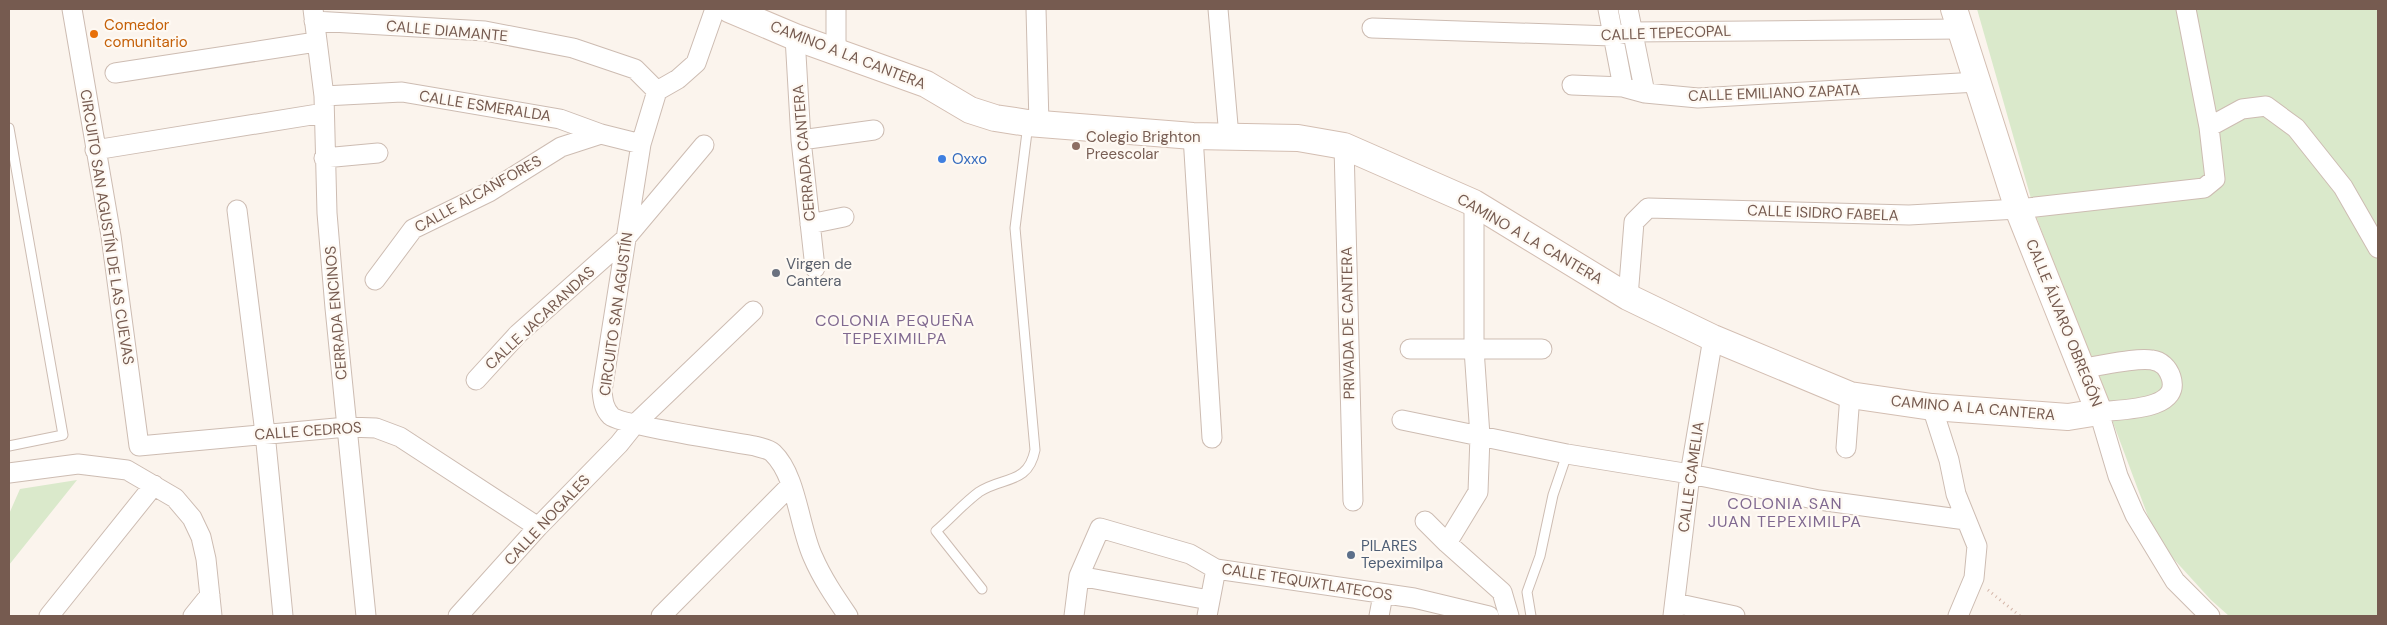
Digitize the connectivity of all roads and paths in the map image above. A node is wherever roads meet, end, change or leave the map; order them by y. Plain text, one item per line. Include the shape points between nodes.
1 (72, 9) edge
2 (715, 9) edge
3 (729, 9) edge
4 (836, 9) edge
5 (1036, 9) edge
6 (1218, 9) edge
7 (1608, 9) edge
8 (1628, 9) edge
9 (2186, 9) edge
10 (313, 15) edge
11 (1957, 19) edge
12 (1372, 28) dead end
13 (1631, 32) junction
14 (1612, 36) junction
15 (795, 37) junction
16 (316, 42) junction
17 (836, 51) junction
18 (115, 73) dead end
19 (1977, 82) junction
20 (1572, 85) dead end
21 (1623, 87) junction
22 (657, 91) junction
23 (1645, 93) junction
24 (324, 104) junction
25 (1034, 124) junction
26 (2209, 127) junction
27 (9, 128) edge
28 (874, 130) dead end
29 (600, 134) junction
30 (1193, 136) junction
31 (1229, 137) junction
32 (801, 140) junction
33 (641, 144) junction
34 (704, 145) dead end
35 (1344, 146) junction
36 (95, 150) junction
37 (378, 154) dead end
38 (324, 158) junction
39 (1474, 203) junction
40 (237, 210) dead end
41 (2018, 210) junction
42 (844, 217) dead end
43 (810, 224) junction
44 (625, 239) junction
45 (2378, 248) edge
46 (815, 268) dead end
47 (375, 280) dead end
48 (1628, 297) junction
49 (753, 311) dead end
50 (1713, 338) junction
51 (1410, 349) dead end
52 (1474, 349) junction
53 (1542, 349) dead end
54 (2083, 368) junction
55 (476, 380) dead end
56 (1850, 395) junction
57 (1932, 407) junction
58 (2099, 412) junction
59 (1402, 420) dead end
60 (635, 424) junction
61 (347, 427) junction
62 (265, 433) junction
63 (1480, 436) junction
64 (1212, 438) dead end
65 (9, 446) edge
66 (139, 446) joint
67 (1846, 448) dead end
68 (1567, 454) junction
69 (9, 473) edge
70 (1690, 474) junction
71 (154, 485) junction
72 (790, 486) junction
73 (1353, 501) dead end
74 (1966, 520) junction
75 (1426, 521) dead end
76 (538, 528) junction
77 (1447, 544) junction
78 (1216, 569) junction
79 (1080, 576) junction
80 (1974, 578) junction
81 (982, 589) dead end
82 (210, 595) junction
83 (1383, 595) junction
84 (1208, 608) edge
85 (1674, 610) edge
86 (49, 616) edge
87 (193, 616) edge
88 (212, 616) edge
89 (284, 616) edge
90 (366, 616) edge
91 (458, 616) edge
92 (661, 616) edge
93 (848, 616) edge
94 (1074, 616) edge
95 (1379, 616) edge
96 (1490, 616) edge
97 (1509, 616) edge
98 (1530, 616) edge
99 (1735, 616) edge
100 (1958, 616) edge
101 (2020, 616) edge
102 (2210, 616) edge

1 - 36 street, CIRCUITO SAN AGUSTÍN DE LAS CUEVAS
2 - 22 street via 696,63
3 - 15 street, CAMINO A LA CANTERA
4 - 17 street
5 - 25 street
6 - 31 street
7 - 14 street
8 - 13 street
9 - 26 street
10 - 16 street, CERRADA ENCINOS
10 - 22 street, CALLE DIAMANTE via 485,31 573,48 635,69
11 - 13 street, CALLE TEPECOPAL
11 - 19 street, CALLE ÁLVARO OBREGÓN
12 - 14 street, CALLE TEPECOPAL
13 - 14 street, CALLE TEPECOPAL
13 - 23 street
14 - 21 street
15 - 17 street, CAMINO A LA CANTERA
15 - 32 street, CERRADA CANTERA
16 - 18 street
16 - 24 street, CERRADA ENCINOS
17 - 25 street, CAMINO A LA CANTERA via 926,84 970,110
19 - 23 street, CALLE EMILIANO ZAPATA via 1698,98
19 - 41 street, CALLE ÁLVARO OBREGÓN
20 - 21 street, CALLE EMILIANO ZAPATA
21 - 23 street, CALLE EMILIANO ZAPATA
22 - 33 street, CIRCUITO SAN AGUSTÍN
24 - 29 street, CALLE ESMERALDA via 402,92 560,119
24 - 36 street, CALLE ESMERALDA
24 - 38 street, CERRADA ENCINOS
25 - 30 street, CAMINO A LA CANTERA
25 - 81 lane via 1024,153 1015,228 1034,450 1032,464 1022,474 980,492 936,531
26 - 41 street, CALLE ISIDRO FABELA via 2215,179 2204,188
26 - 45 street via 2242,109 2266,106 2296,128 2343,187
27 - 65 lane via 63,435
28 - 32 street
29 - 33 street, CALLE ESMERALDA
29 - 47 street, CALLE ALCANFORES via 561,147 489,192 413,229
30 - 31 street, CAMINO A LA CANTERA
30 - 64 street
31 - 35 street, CAMINO A LA CANTERA via 1298,138
32 - 43 street, CERRADA CANTERA
33 - 44 street, CIRCUITO SAN AGUSTÍN
34 - 44 street, CALLE JACARANDAS
35 - 39 street, CAMINO A LA CANTERA
35 - 73 street, PRIVADA DE CANTERA
36 - 66 street, CIRCUITO SAN AGUSTÍN DE LAS CUEVAS via 111,236
37 - 38 street
38 - 61 street, CERRADA ENCINOS
39 - 48 street, CAMINO A LA CANTERA
39 - 52 street
40 - 62 street
41 - 48 street, CALLE ISIDRO FABELA via 1909,215 1648,208 1634,222
41 - 54 street, CALLE ÁLVARO OBREGÓN
42 - 43 street
43 - 46 street, CERRADA CANTERA
44 - 55 street, CALLE JACARANDAS via 518,334
44 - 60 street, CIRCUITO SAN AGUSTÍN via 602,391 604,406 612,417
48 - 50 street, CAMINO A LA CANTERA
49 - 60 street, CALLE NOGALES
50 - 56 street, CAMINO A LA CANTERA
50 - 70 street, CALLE CAMELIA
51 - 52 street
52 - 53 street
52 - 63 street
54 - 58 street, CALLE ÁLVARO OBREGÓN
54 - 58 street via 2152,360 2164,365 2170,374 2171,392 2163,401
56 - 57 street, CAMINO A LA CANTERA
56 - 67 street
57 - 58 street, CAMINO A LA CANTERA via 2068,417
57 - 74 street
58 - 102 street, CALLE ÁLVARO OBREGÓN via 2118,476 2136,515 2175,581
59 - 63 street
60 - 72 street, CIRCUITO SAN AGUSTÍN via 756,446 772,452 782,465
60 - 76 street, CALLE NOGALES
61 - 62 street, CALLE CEDROS
61 - 76 street, CALLE CEDROS via 376,428 400,437
61 - 90 street, CERRADA ENCINOS
62 - 66 street, CALLE CEDROS
62 - 89 street
63 - 68 street
63 - 77 street via 1478,492
68 - 70 street
68 - 98 lane via 1527,592
69 - 71 street via 78,464 127,470
70 - 74 street via 1819,500
70 - 85 street, CALLE CAMELIA
71 - 82 street via 175,498 192,518 203,544
71 - 86 street
72 - 92 street
72 - 93 street, CIRCUITO SAN AGUSTÍN via 812,556
74 - 80 street via 1977,546
75 - 77 street
76 - 91 street, CALLE NOGALES
77 - 97 street via 1502,592
78 - 79 street, CALLE TEQUIXTLATECOS via 1190,554 1100,528
78 - 83 street, CALLE TEQUIXTLATECOS
78 - 84 street
79 - 84 street
79 - 94 street
80 - 100 street
80 - 101 path
82 - 87 street
82 - 88 street
83 - 95 street
83 - 96 street, CALLE TEQUIXTLATECOS via 1414,598
85 - 99 street

